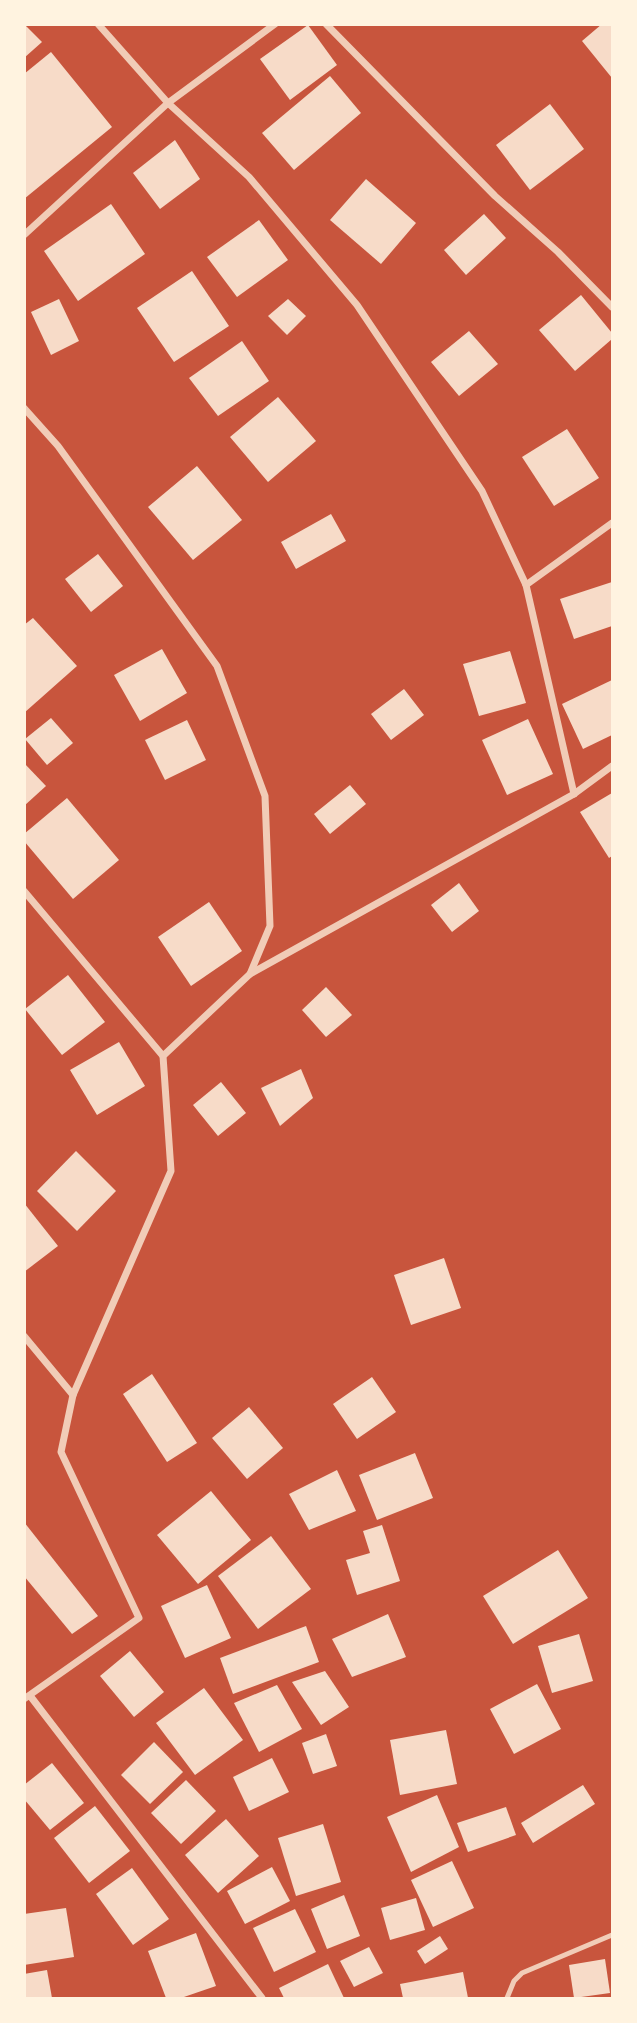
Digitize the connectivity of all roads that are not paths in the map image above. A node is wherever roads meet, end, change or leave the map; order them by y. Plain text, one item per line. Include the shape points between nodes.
1 (98, 24) edge
2 (275, 24) edge
3 (326, 24) edge
4 (168, 103) junction
5 (24, 235) edge
6 (612, 307) edge
7 (24, 408) edge
8 (612, 523) edge
9 (526, 585) junction
10 (612, 766) edge
11 (574, 794) junction
12 (24, 891) edge
13 (250, 974) junction
14 (163, 1056) junction
15 (24, 1336) edge
16 (73, 1395) junction
17 (28, 1698) edge
18 (612, 1935) edge
19 (262, 1998) edge
20 (507, 1998) edge

1 - 4 street
2 - 4 street
3 - 6 street
4 - 5 street
4 - 9 street via 249,177 357,305 482,491
7 - 13 street via 58,446 217,666 265,796 270,926
8 - 9 street
9 - 11 street
10 - 11 street
11 - 13 street
12 - 14 street
13 - 14 street
14 - 16 street via 171,1171
15 - 16 street
16 - 17 street via 61,1452 139,1618
17 - 19 street
18 - 20 lane via 522,1973

